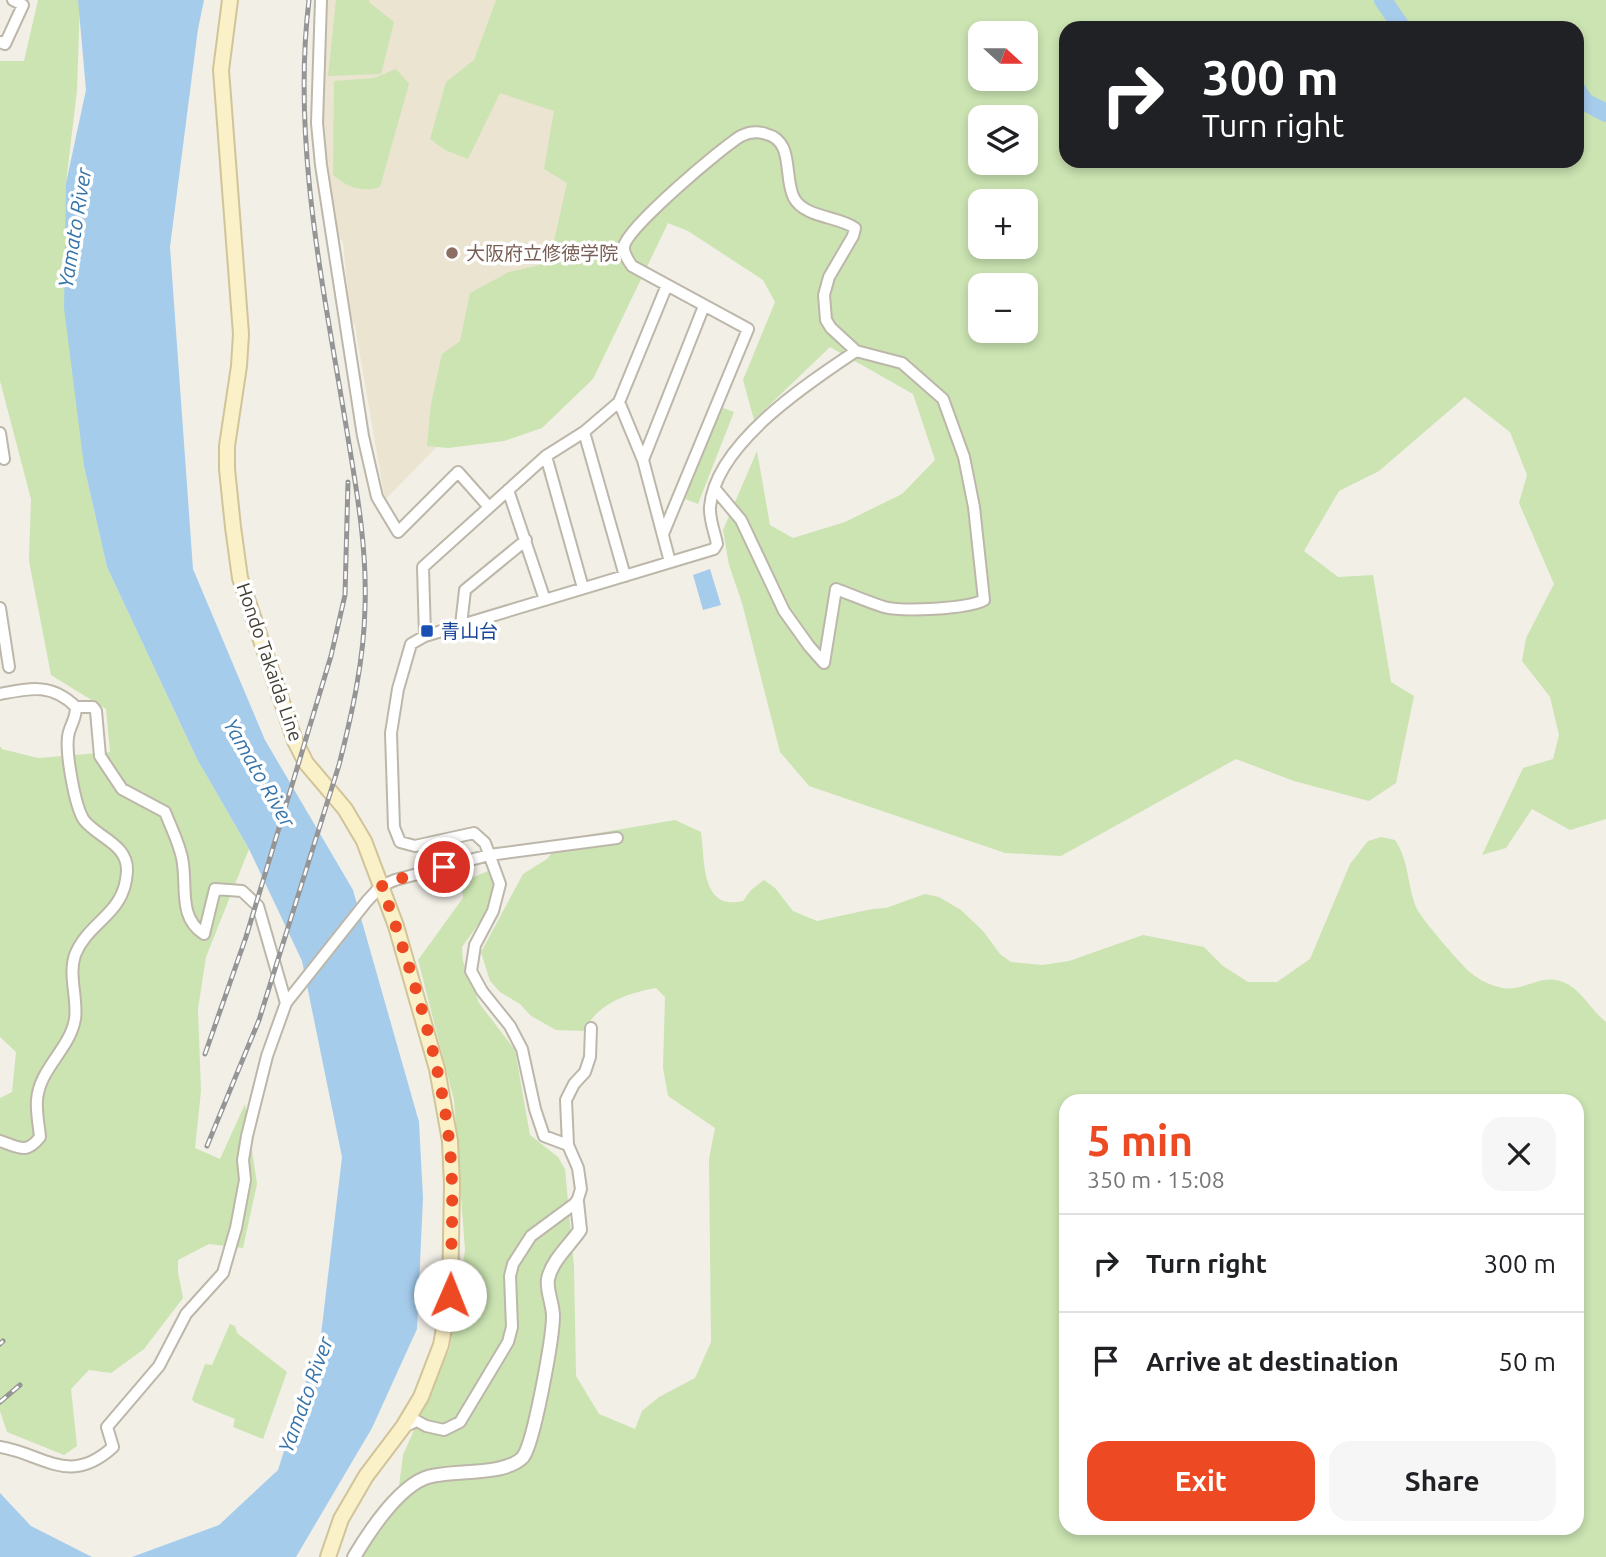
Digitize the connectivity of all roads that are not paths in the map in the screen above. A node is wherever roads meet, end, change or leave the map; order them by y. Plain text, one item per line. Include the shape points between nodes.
1 (13, 0) edge
2 (230, 0) edge
3 (321, 0) edge
4 (0, 42) edge
5 (667, 285) junction
6 (705, 306) junction
7 (856, 351) junction
8 (619, 402) junction
9 (584, 432) junction
10 (1, 439) edge
11 (546, 456) junction
12 (4, 460) dead end
13 (642, 460) junction
14 (715, 489) junction
15 (508, 490) junction
16 (489, 507) junction
17 (663, 534) junction
18 (526, 540) junction
19 (670, 562) junction
20 (625, 576) junction
21 (583, 588) junction
22 (544, 600) junction
23 (0, 608) edge
24 (1, 624) edge
25 (461, 625) junction
26 (425, 636) junction
27 (9, 667) dead end
28 (0, 694) edge
29 (76, 707) junction
30 (617, 838) dead end
31 (489, 855) junction
32 (382, 886) junction
33 (289, 1000) junction
34 (591, 1028) dead end
35 (0, 1141) edge
36 (568, 1145) junction
37 (577, 1202) junction
38 (403, 1427) junction
39 (0, 1447) edge
40 (328, 1557) edge
41 (354, 1557) edge

1 - 4 street via 23,5 5,44
2 - 32 main road, Hondo Takaida Line via 221,70 241,334 227,470 240,578 295,741 306,763 345,809
3 - 16 street via 317,123 321,165 363,436 377,497 398,532 458,472
5 - 6 street
5 - 7 street via 632,266 624,246 633,232 694,173 740,137 752,132 769,134 780,140 785,151 799,205 855,228 829,277 824,312 831,328
5 - 8 street
6 - 13 street
6 - 17 street via 748,329
7 - 14 street via 753,428 726,462
7 - 14 street via 902,363 943,399 964,457 984,600 939,608 886,608 836,589 824,663 784,611 741,520
8 - 9 street
8 - 13 street
9 - 11 street
9 - 20 street
10 - 12 street
11 - 15 street
11 - 21 street
13 - 17 street
14 - 19 street via 710,508 714,549
15 - 16 street
15 - 18 street
16 - 26 street via 423,567
17 - 19 street
18 - 22 street
18 - 25 street via 465,590
19 - 20 street
20 - 21 street
21 - 22 street
22 - 25 street
23 - 24 street
24 - 27 street
25 - 26 street
26 - 31 street via 411,644 398,689 391,733 394,827 400,842 415,846 474,833
28 - 29 street via 47,689
29 - 33 street via 93,706 96,711 100,756 122,789 165,812 182,858 185,906 191,923 204,934 215,889 242,891 258,906
29 - 35 street via 66,755 84,820 124,855 124,892 84,939 75,957 75,1019 37,1099 40,1137 26,1149
30 - 31 street
31 - 32 street
31 - 36 street via 500,884 493,911 475,945 471,971 522,1049 544,1136
32 - 33 street
32 - 38 main road, Hondo Takaida Line via 437,1069 450,1141 452,1185 450,1295 441,1345 421,1397
33 - 39 street via 267,1056 247,1136 243,1190 223,1273 186,1314 159,1366 107,1427 113,1447 82,1465 63,1466
34 - 36 street via 585,1072 566,1100
36 - 37 street via 582,1189
37 - 38 street via 531,1236 513,1264 508,1342 460,1422 444,1430 417,1421
37 - 41 street via 580,1230 548,1279 553,1317 528,1450 511,1464 437,1475 413,1485 374,1526
38 - 40 main road, Hondo Takaida Line via 341,1519

